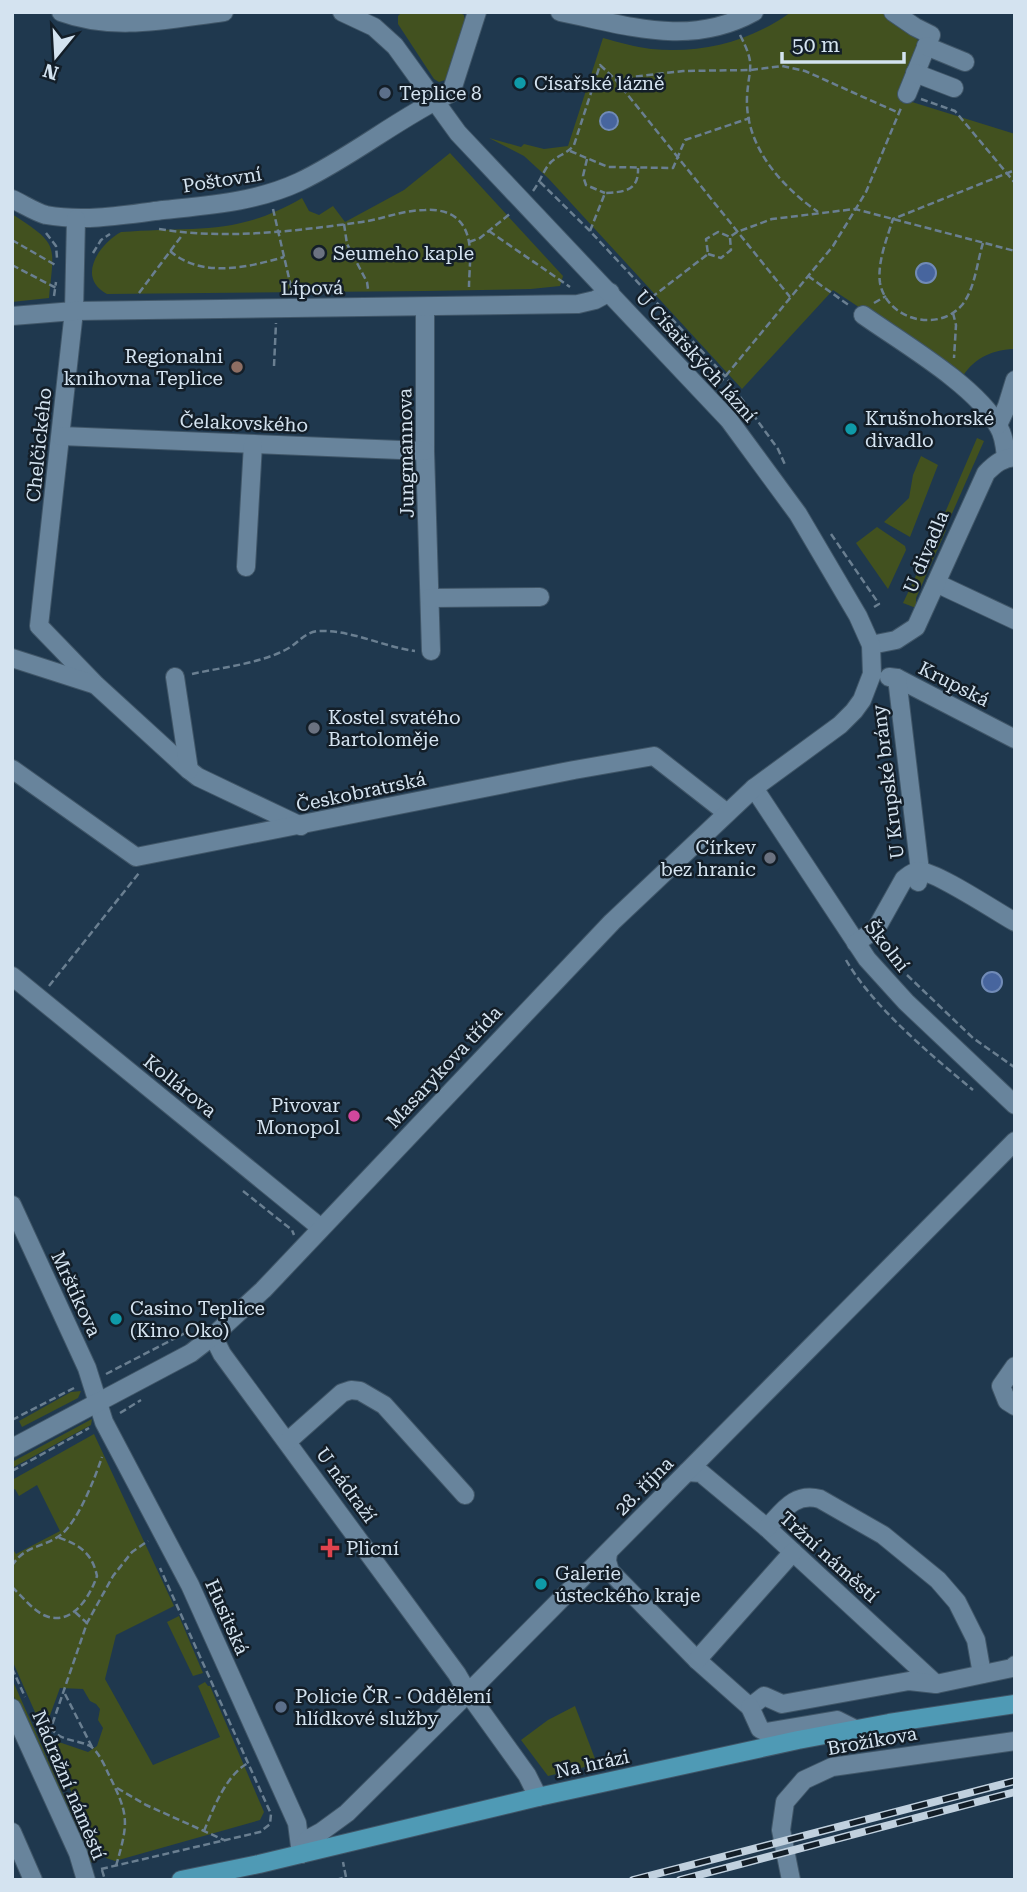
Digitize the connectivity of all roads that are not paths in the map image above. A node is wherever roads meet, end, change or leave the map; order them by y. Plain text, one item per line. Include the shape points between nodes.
1 (61, 12) edge
2 (224, 12) edge
3 (342, 12) edge
4 (477, 12) edge
5 (560, 12) edge
6 (754, 12) edge
7 (893, 12) edge
8 (366, 16) edge
9 (926, 46) junction
10 (965, 62) dead end
11 (915, 73) junction
12 (954, 88) dead end
13 (907, 94) road end
14 (434, 101) junction
15 (12, 198) edge
16 (76, 219) junction
17 (610, 292) junction
18 (425, 307) junction
19 (74, 311) junction
20 (863, 315) road end
21 (12, 316) edge
22 (1015, 380) edge
23 (998, 425) junction
24 (61, 436) junction
25 (253, 444) junction
26 (425, 451) junction
27 (1011, 457) edge
28 (246, 566) dead end
29 (936, 583) junction
30 (540, 597) dead end
31 (430, 598) junction
32 (1015, 620) edge
33 (871, 645) junction
34 (427, 649) road end
35 (12, 658) edge
36 (872, 674) junction
37 (175, 677) road end
38 (897, 678) junction
39 (96, 685) junction
40 (1015, 739) edge
41 (12, 769) edge
42 (189, 770) junction
43 (754, 788) junction
44 (727, 813) junction
45 (302, 825) junction
46 (919, 876) junction
47 (1015, 922) edge
48 (856, 943) junction
49 (12, 976) edge
50 (1015, 1105) edge
51 (1015, 1141) edge
52 (12, 1205) edge
53 (321, 1228) junction
54 (213, 1336) junction
55 (1015, 1366) edge
56 (97, 1403) junction
57 (1015, 1406) edge
58 (288, 1441) junction
59 (12, 1448) edge
60 (687, 1472) junction
61 (465, 1496) dead end
62 (766, 1528) junction
63 (793, 1552) junction
64 (608, 1553) junction
65 (697, 1660) junction
66 (1013, 1666) edge
67 (982, 1674) junction
68 (936, 1684) junction
69 (468, 1693) junction
70 (1015, 1704) edge
71 (750, 1707) junction
72 (12, 1708) edge
73 (855, 1729) junction
74 (1015, 1741) edge
75 (538, 1797) junction
76 (12, 1832) edge
77 (301, 1854) junction
78 (33, 1880) edge
79 (86, 1880) edge
80 (181, 1880) edge
81 (791, 1880) edge

1 - 2 street via 107,22 153,23
3 - 8 street, U Císařských lázní
4 - 14 street, Poštovní via 451,93
5 - 6 street via 660,32 708,29
7 - 9 street via 931,35
8 - 14 street, U Císařských lázní via 395,46
9 - 10 street
9 - 11 street
11 - 12 street
11 - 13 street
14 - 16 street, Poštovní via 359,149 269,194
14 - 17 street, U Císařských lázní via 458,133
15 - 16 street, Poštovní via 43,214
16 - 19 street
17 - 18 street, Lípová via 578,304
17 - 33 street, U Císařských lázní via 729,420 798,514
18 - 19 street, Lípová
18 - 26 street, Jungmannova
19 - 21 street, Lípová
19 - 24 street, Chelčického
20 - 23 street via 952,378
22 - 23 street
23 - 27 street
24 - 25 street, Čelakovského
24 - 39 street, Chelčického via 39,626
25 - 26 street, Čelakovského
25 - 28 street
26 - 31 street, Jungmannova
27 - 29 street, U divadla via 995,464 978,487
29 - 32 street
29 - 33 street, U divadla via 916,628 897,640
30 - 31 street
31 - 34 street, Jungmannova
33 - 36 street, U Císařských lázní
35 - 39 street, Chelčického
36 - 38 street, Krupská
36 - 43 street, Masarykova třída via 862,700 840,725
37 - 42 street
38 - 40 street, Krupská
38 - 46 street, U Krupské brány
39 - 42 street, Chelčického
41 - 45 street, Českobratrská via 145,862
42 - 45 street, Chelčického
43 - 44 street, Masarykova třída
43 - 48 street, Školní
44 - 45 street, Českobratrská via 654,756
44 - 53 street, Masarykova třída via 612,922
46 - 47 street via 937,877
46 - 48 street via 910,874 904,880 876,929
48 - 50 street, Školní via 906,1002
49 - 53 street, Kollárova
51 - 60 street, 28. října
52 - 56 street, Mrštíkova via 91,1379
53 - 54 street, Masarykova třída
54 - 56 street, Masarykova třída via 176,1363
54 - 58 street, U nádraží
55 - 57 street via 1001,1386 1007,1401
56 - 59 street, Masarykova třída
56 - 77 street, Husitská via 190,1585 297,1823
58 - 61 street via 342,1393 360,1391 384,1405
58 - 69 street, U nádraží
60 - 62 street, Tržní náměstí via 701,1473
60 - 64 street, 28. října
62 - 63 street, Tržní náměstí
62 - 67 street via 795,1500 808,1496 883,1535 938,1580 957,1602 976,1640
63 - 65 street
63 - 68 street, Tržní náměstí
64 - 65 street via 610,1571
64 - 69 street, 28. října
65 - 71 street
66 - 67 street
67 - 68 street
68 - 71 street via 909,1681 782,1704 764,1696
69 - 75 street, U nádraží
69 - 77 street, 28. října via 347,1813 308,1839
70 - 73 main road, Na hrázi
71 - 73 street via 766,1732 837,1720
72 - 79 street, Nádražní náměstí
73 - 75 main road, Na hrázi
74 - 81 street, Brožíkova via 832,1767 804,1780 785,1802 781,1830
75 - 77 main road, Na hrázi
76 - 78 street
77 - 80 main road, Na hrázi

